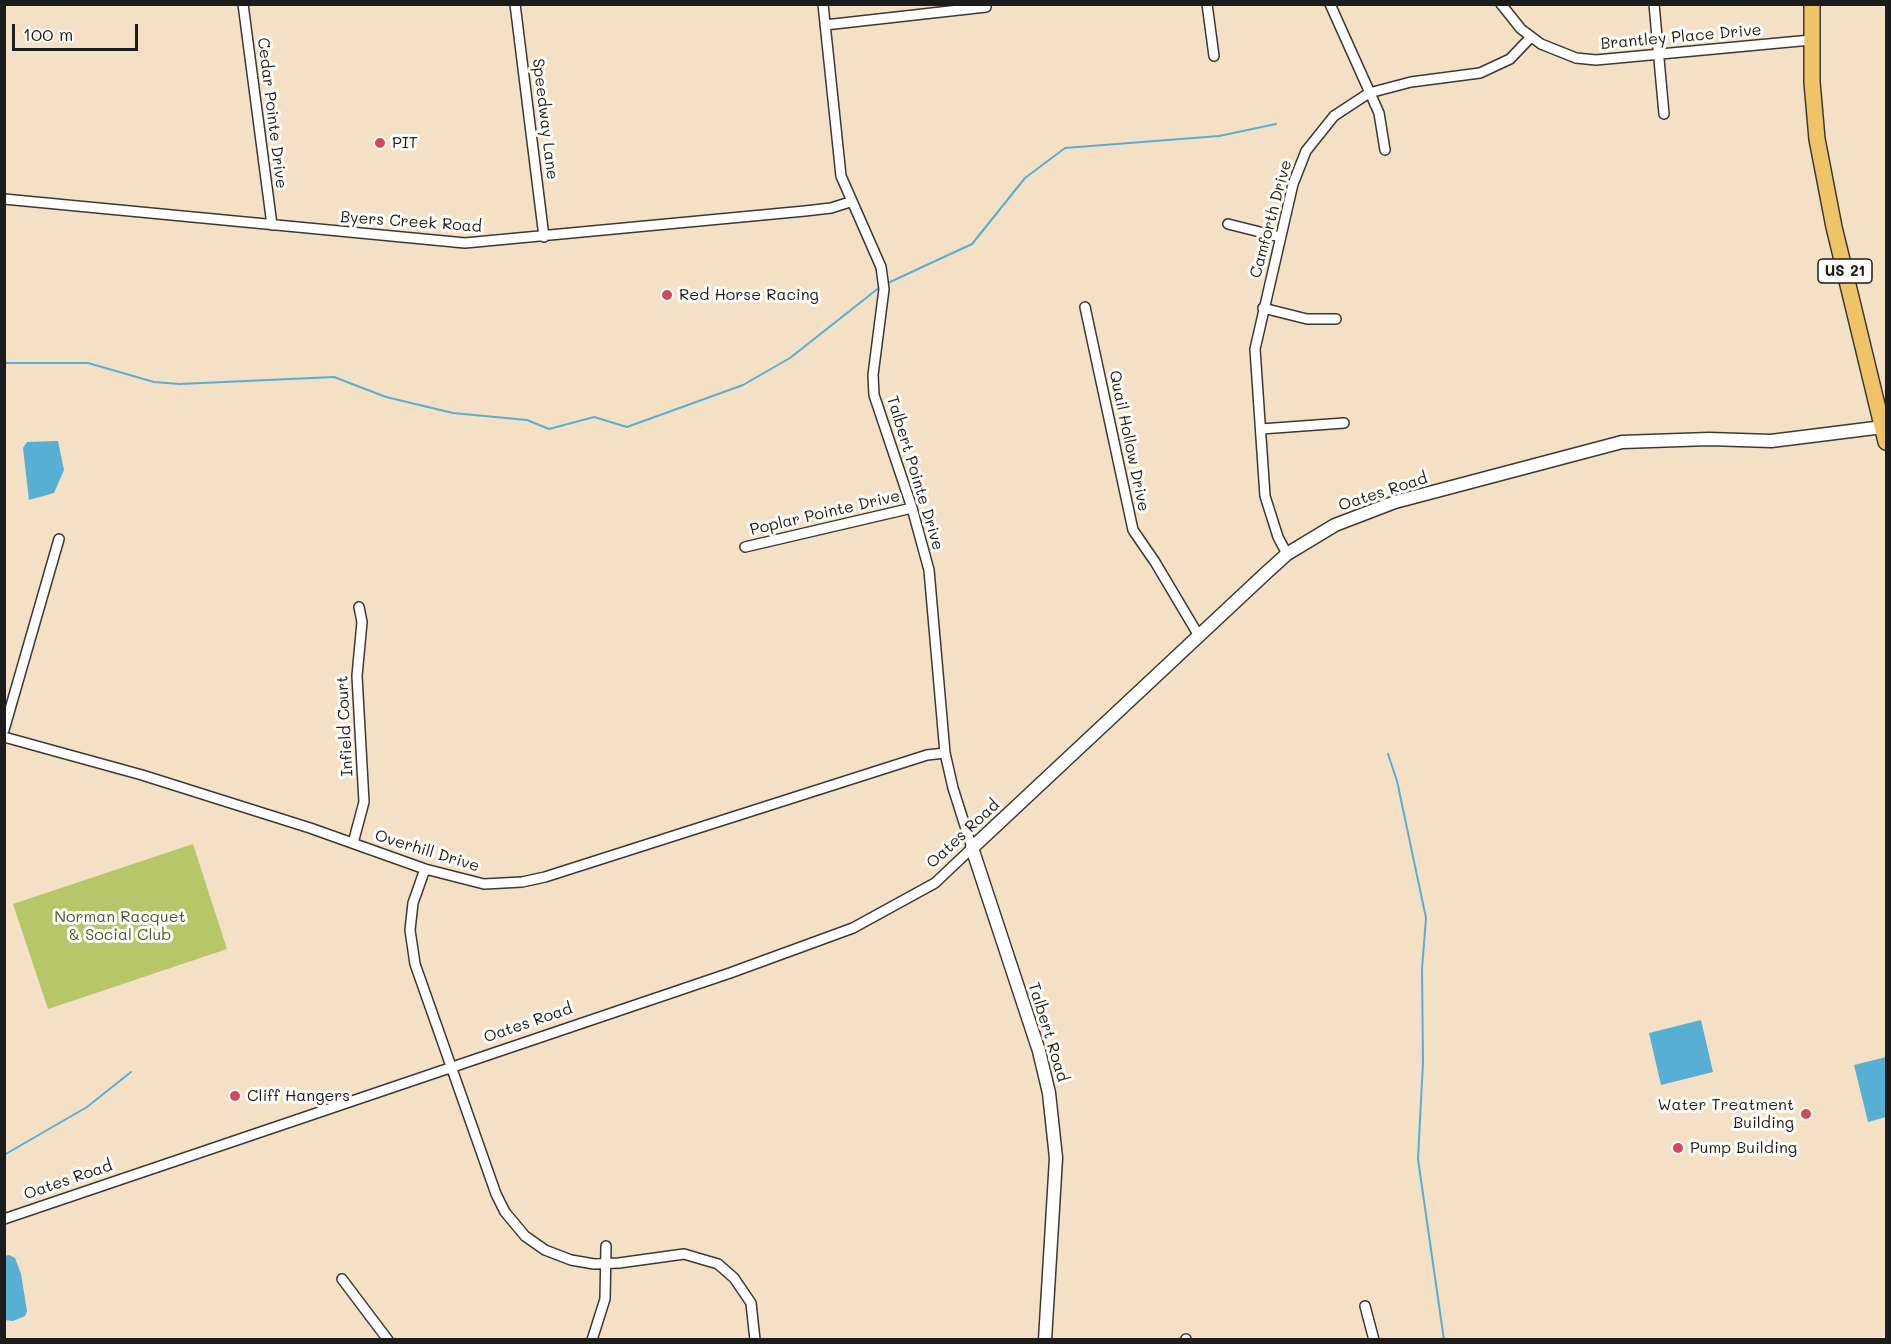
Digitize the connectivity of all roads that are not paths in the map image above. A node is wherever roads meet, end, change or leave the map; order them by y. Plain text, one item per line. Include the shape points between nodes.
1 (243, 4) edge
2 (515, 4) edge
3 (823, 4) edge
4 (1207, 4) edge
5 (1330, 4) edge
6 (1501, 4) edge
7 (1653, 4) edge
8 (1812, 4) edge
9 (986, 7) dead end
10 (825, 25) junction
11 (1531, 37) junction
12 (1811, 40) junction
13 (1659, 55) junction
14 (1214, 56) dead end
15 (1369, 93) junction
16 (1664, 114) dead end
17 (1385, 150) dead end
18 (4, 199) edge
19 (850, 202) junction
20 (1228, 224) dead end
21 (272, 225) junction
22 (544, 237) junction
23 (1280, 237) junction
24 (1085, 307) dead end
25 (1263, 308) junction
26 (1336, 319) dead end
27 (1344, 423) dead end
28 (1885, 427) edge
29 (1261, 429) junction
30 (1887, 442) edge
31 (912, 508) junction
32 (59, 539) dead end
33 (745, 547) dead end
34 (1287, 554) junction
35 (359, 607) dead end
36 (1199, 636) junction
37 (4, 730) edge
38 (4, 737) edge
39 (945, 753) junction
40 (353, 843) junction
41 (972, 848) junction
42 (425, 870) junction
43 (451, 1068) junction
44 (4, 1219) edge
45 (606, 1246) dead end
46 (607, 1263) junction
47 (342, 1279) dead end
48 (1365, 1306) dead end
49 (388, 1340) edge
50 (592, 1340) edge
51 (755, 1340) edge
52 (1045, 1340) edge
53 (1374, 1340) edge

1 - 21 street, Cedar Pointe Drive
2 - 22 street, Speedway Lane
3 - 10 street, Talbert Pointe Drive
4 - 14 street
5 - 15 street
6 - 11 street, Brantley Place Drive
7 - 13 street
8 - 12 main road, US 21
9 - 10 street
10 - 19 street, Talbert Pointe Drive via 841,176
11 - 13 street, Brantley Place Drive via 1576,58 1604,60
11 - 15 street, Camforth Drive via 1510,59 1480,73 1411,82
12 - 13 street, Brantley Place Drive
12 - 28 main road, US 21 via 1817,139 1834,227
13 - 16 street
15 - 17 street via 1379,113
15 - 23 street, Camforth Drive via 1334,116 1312,141 1299,167
18 - 21 street, Byers Creek Road
19 - 22 street, Byers Creek Road via 813,210
19 - 31 street, Talbert Pointe Drive via 881,267 883,311 873,375 874,395
20 - 23 street
21 - 22 street, Byers Creek Road via 465,243
23 - 25 street, Camforth Drive
24 - 36 street, Quail Hollow Drive via 1133,530
25 - 26 street via 1307,319
25 - 29 street, Camforth Drive via 1255,349
27 - 29 street
28 - 30 main road, US 21
28 - 34 street, Oates Road via 1772,441 1622,442 1395,502 1335,525
29 - 34 street, Camforth Drive via 1266,496 1274,528
31 - 33 street, Poplar Pointe Drive
31 - 39 street, Talbert Pointe Drive via 929,570
32 - 37 street
34 - 36 street, Oates Road
35 - 40 street, Infield Court via 362,622 357,676 364,802
36 - 41 street, Oates Road
38 - 40 street, Overhill Drive via 142,775
39 - 41 street, Talbert Pointe Drive
39 - 42 street, Overhill Drive via 927,755 545,877 484,884
40 - 42 street, Overhill Drive
41 - 43 street, Oates Road via 935,883 853,928
41 - 52 street, Talbert Road via 1049,1093 1056,1158
42 - 43 street via 413,903 410,930 415,964
43 - 44 street, Oates Road
43 - 46 street via 505,1212 525,1236 545,1250 571,1260
45 - 46 street
46 - 50 street via 604,1299
46 - 51 street via 684,1254 718,1264 734,1278 751,1303
47 - 49 street
48 - 53 street

